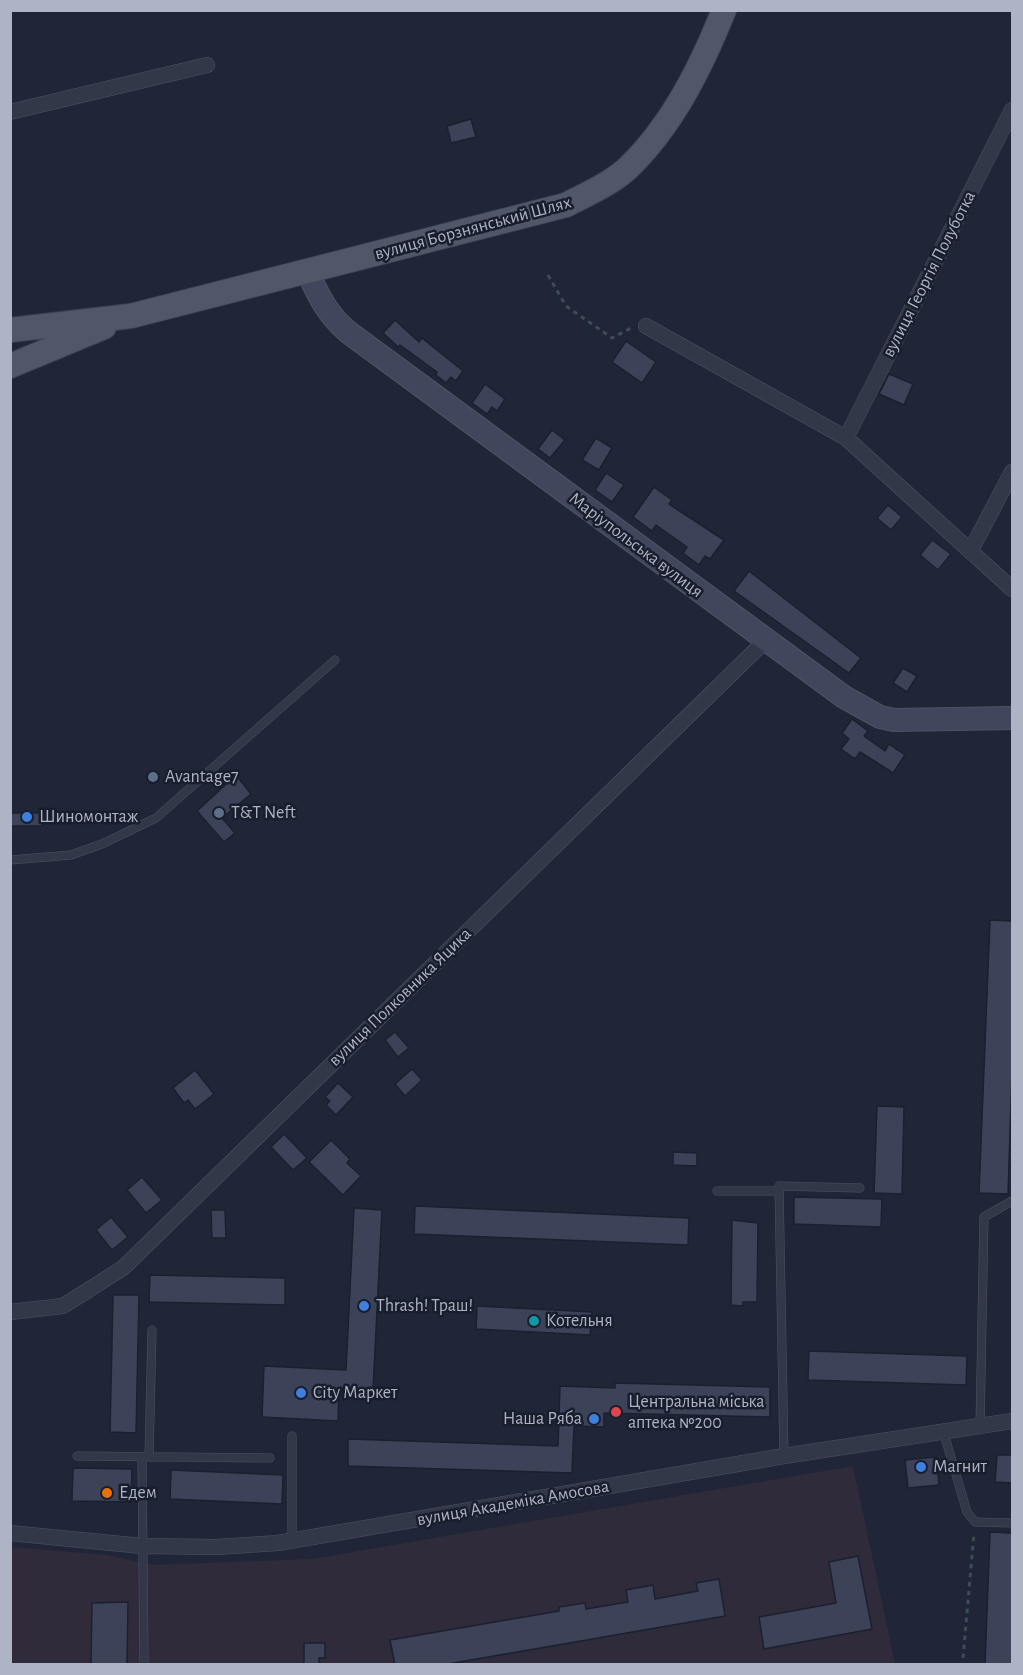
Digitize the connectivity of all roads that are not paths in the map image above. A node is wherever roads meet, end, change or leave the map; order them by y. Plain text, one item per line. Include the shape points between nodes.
1 (724, 10) edge
2 (207, 65) dead end
3 (1012, 110) edge
4 (10, 112) edge
5 (308, 273) junction
6 (131, 316) junction
7 (646, 326) road end
8 (10, 330) edge
9 (10, 366) edge
10 (846, 438) junction
11 (1012, 472) edge
12 (971, 550) junction
13 (1012, 589) edge
14 (765, 641) junction
15 (335, 660) dead end
16 (1012, 718) edge
17 (10, 860) edge
18 (860, 1188) dead end
19 (717, 1191) dead end
20 (779, 1191) junction
21 (1012, 1201) edge
22 (10, 1312) edge
23 (152, 1330) dead end
24 (1012, 1421) edge
25 (980, 1427) junction
26 (944, 1434) junction
27 (292, 1436) dead end
28 (76, 1456) dead end
29 (784, 1456) junction
30 (146, 1457) junction
31 (270, 1458) dead end
32 (1012, 1523) edge
33 (10, 1533) edge
34 (292, 1540) junction
35 (142, 1546) junction
36 (144, 1665) edge

1 - 5 main road, вулиця Борзнянський Шлях via 681,101 628,168 597,189 566,205
2 - 4 street
3 - 10 street, вулиця Георгія Полуботка
5 - 6 main road, вулиця Борзнянський Шлях
5 - 14 street, Маріупольська вулиця via 333,320
6 - 8 main road, вулиця Борзнянський Шлях
6 - 9 main road, вулиця Борзнянський Шлях
7 - 10 street
10 - 12 street
11 - 12 street
12 - 13 street
14 - 16 street, Маріупольська вулиця via 844,697 880,717 913,721
14 - 22 street, вулиця Полковника Яцика via 123,1268 63,1305
15 - 17 lane via 156,818 71,855
18 - 20 lane via 779,1186
19 - 20 lane
20 - 29 lane
21 - 25 lane via 984,1217
23 - 30 lane
24 - 25 street, вулиця Академіка Амосова
25 - 26 street, вулиця Академіка Амосова
26 - 29 street, вулиця Академіка Амосова
26 - 32 lane via 967,1512 975,1522
27 - 34 lane
28 - 30 lane
29 - 34 street, вулиця Академіка Амосова
30 - 31 lane
30 - 35 lane
33 - 35 street, вулиця Академіка Амосова
34 - 35 street, вулиця Академіка Амосова via 217,1547
35 - 36 lane

